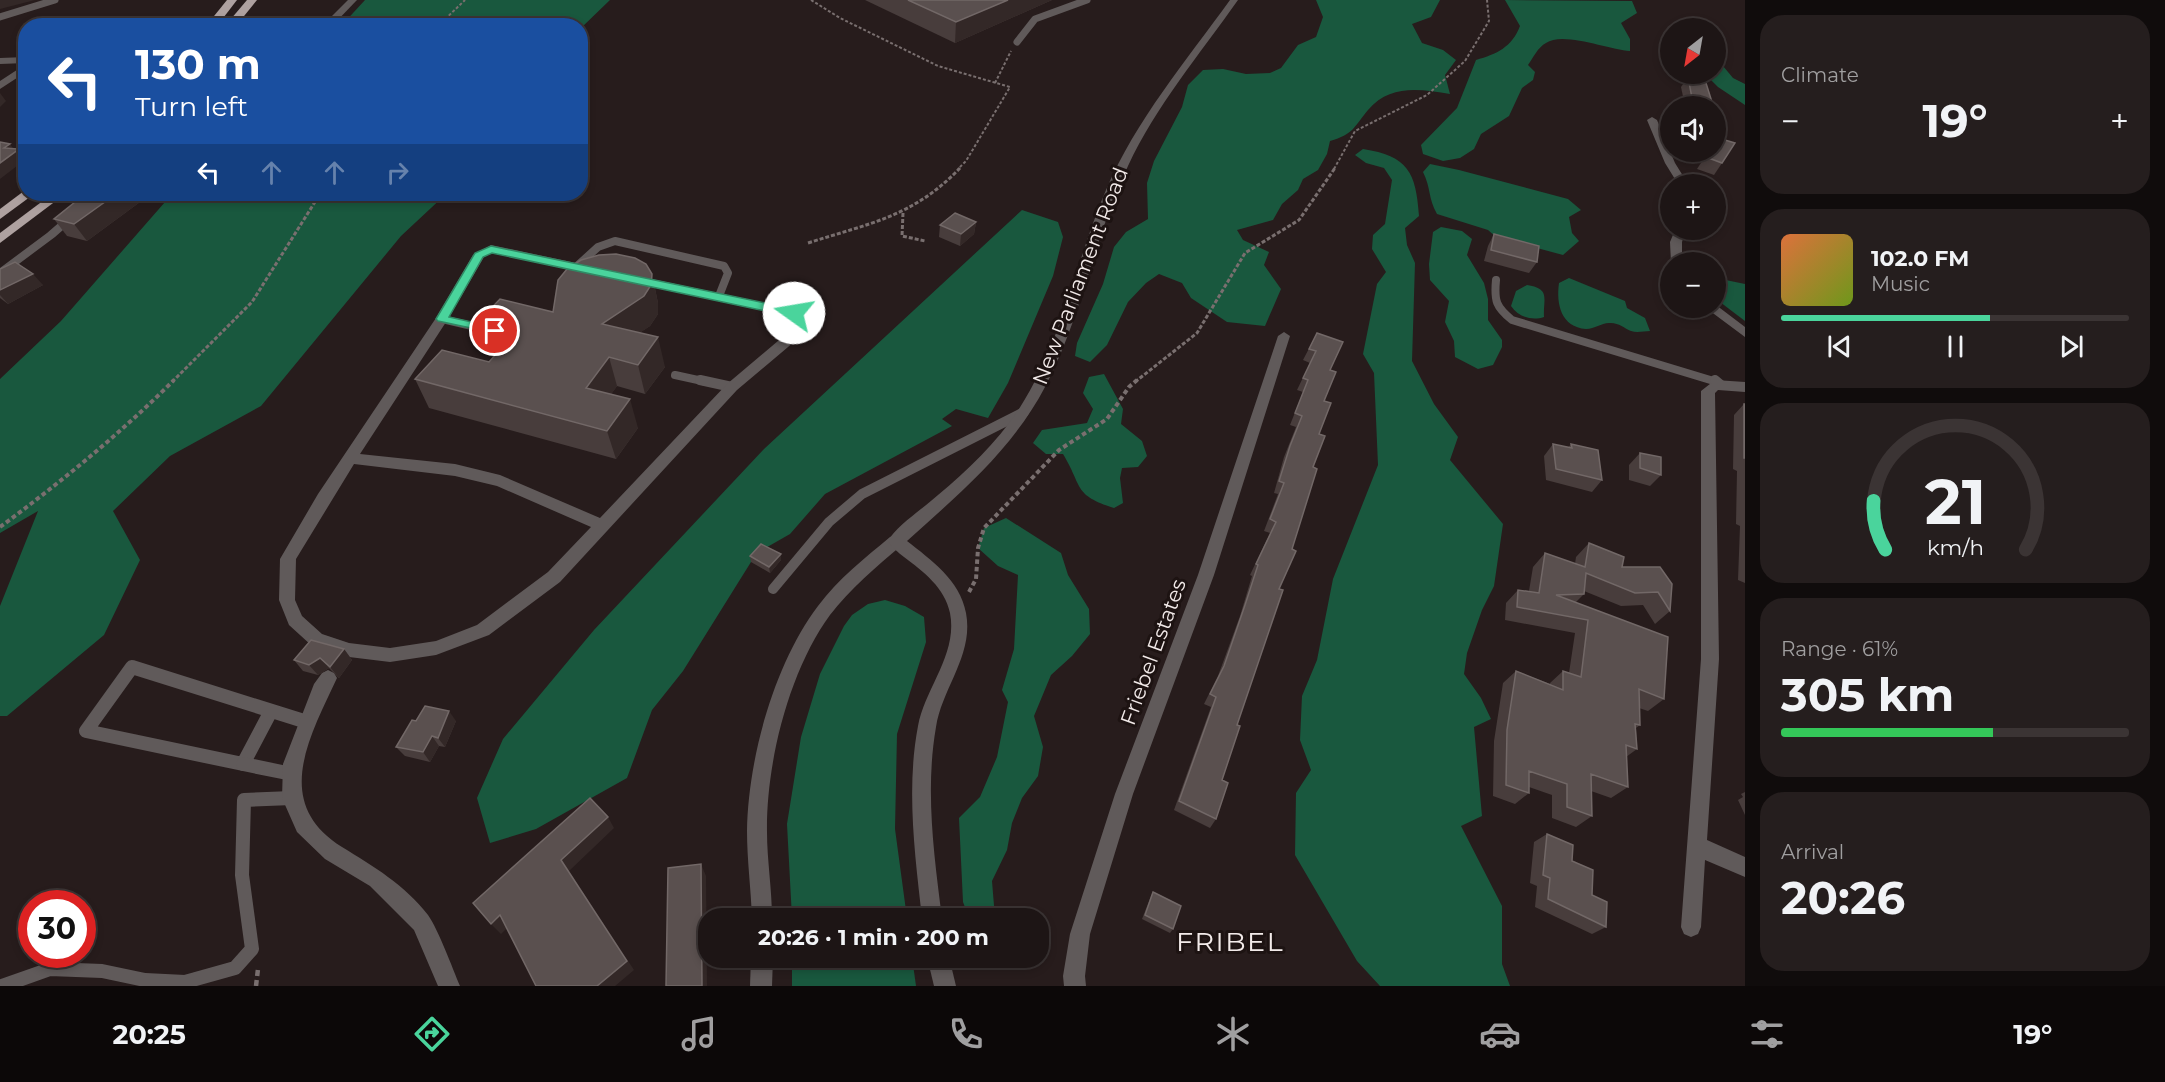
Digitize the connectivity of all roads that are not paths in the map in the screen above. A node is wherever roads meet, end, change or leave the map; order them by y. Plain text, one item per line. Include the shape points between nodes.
1 (55, 0) edge
2 (232, 0) edge
3 (252, 0) edge
4 (353, 0) edge
5 (1087, 0) edge
6 (1234, 0) edge
7 (0, 17) edge
8 (217, 18) edge
9 (237, 18) edge
10 (334, 18) edge
11 (1017, 42) road end
12 (18, 60) edge
13 (0, 61) edge
14 (18, 73) edge
15 (0, 86) edge
16 (1652, 120) dead end
17 (1677, 174) edge
18 (19, 201) edge
19 (50, 201) edge
20 (90, 201) edge
21 (0, 215) edge
22 (0, 239) edge
23 (576, 267) junction
24 (0, 274) edge
25 (1496, 280) dead end
26 (719, 296) junction
27 (1725, 318) edge
28 (442, 319) junction
29 (495, 331) edge
30 (1745, 333) edge
31 (1284, 336) dead end
32 (675, 375) dead end
33 (1721, 385) junction
34 (732, 387) junction
35 (1745, 387) edge
36 (1025, 412) junction
37 (352, 458) junction
38 (604, 526) junction
39 (896, 541) junction
40 (773, 589) dead end
41 (324, 684) dead end
42 (271, 711) junction
43 (307, 722) junction
44 (243, 764) junction
45 (292, 774) junction
46 (292, 798) junction
47 (1695, 845) junction
48 (1745, 867) edge
49 (761, 908) edge
50 (931, 908) edge
51 (1690, 927) dead end
52 (762, 968) edge
53 (941, 968) edge
54 (2, 986) edge
55 (449, 986) edge
56 (761, 986) edge
57 (945, 986) edge
58 (1075, 986) edge

1 - 7 lane
2 - 8 highway
3 - 9 highway
4 - 10 street
5 - 11 lane via 1035,19
6 - 36 street, New Parliament Road via 1130,151 1111,191 1054,355
12 - 13 street
14 - 15 street
16 - 17 street
18 - 21 highway
19 - 22 highway
20 - 24 street
23 - 26 street
23 - 26 lane via 597,247 615,241 724,266 728,273
23 - 28 street via 498,250 483,252
25 - 33 lane via 1497,308 1512,320 1713,379
26 - 34 street via 794,313 805,322
27 - 30 street
28 - 29 lane
28 - 37 street
31 - 58 street, Friebel Estates via 1206,575 1118,816 1080,934
32 - 34 lane
33 - 35 street
33 - 47 street via 1710,386 1708,391 1710,656
34 - 38 street
36 - 39 street, New Parliament Road via 993,453
36 - 40 lane via 862,494 829,522
37 - 38 street via 455,470 500,481
37 - 38 street via 323,498 288,559 287,600 295,620 317,640 347,653 390,655 436,648 483,630 554,578
39 - 49 street, New Parliament Road via 849,580 817,622 793,669 763,766 757,829
39 - 50 street via 938,577 954,600 960,627 954,661 929,718 923,761 922,823
41 - 43 street
42 - 43 lane
42 - 44 lane
42 - 44 lane via 132,667 86,731
43 - 45 street
44 - 45 lane
45 - 46 street
46 - 54 lane via 244,800 240,870 252,949 236,968 185,982 145,980 102,970 50,969
46 - 55 street via 304,825 332,852 377,879 421,923
47 - 48 street
47 - 51 street
52 - 56 street
53 - 57 street

